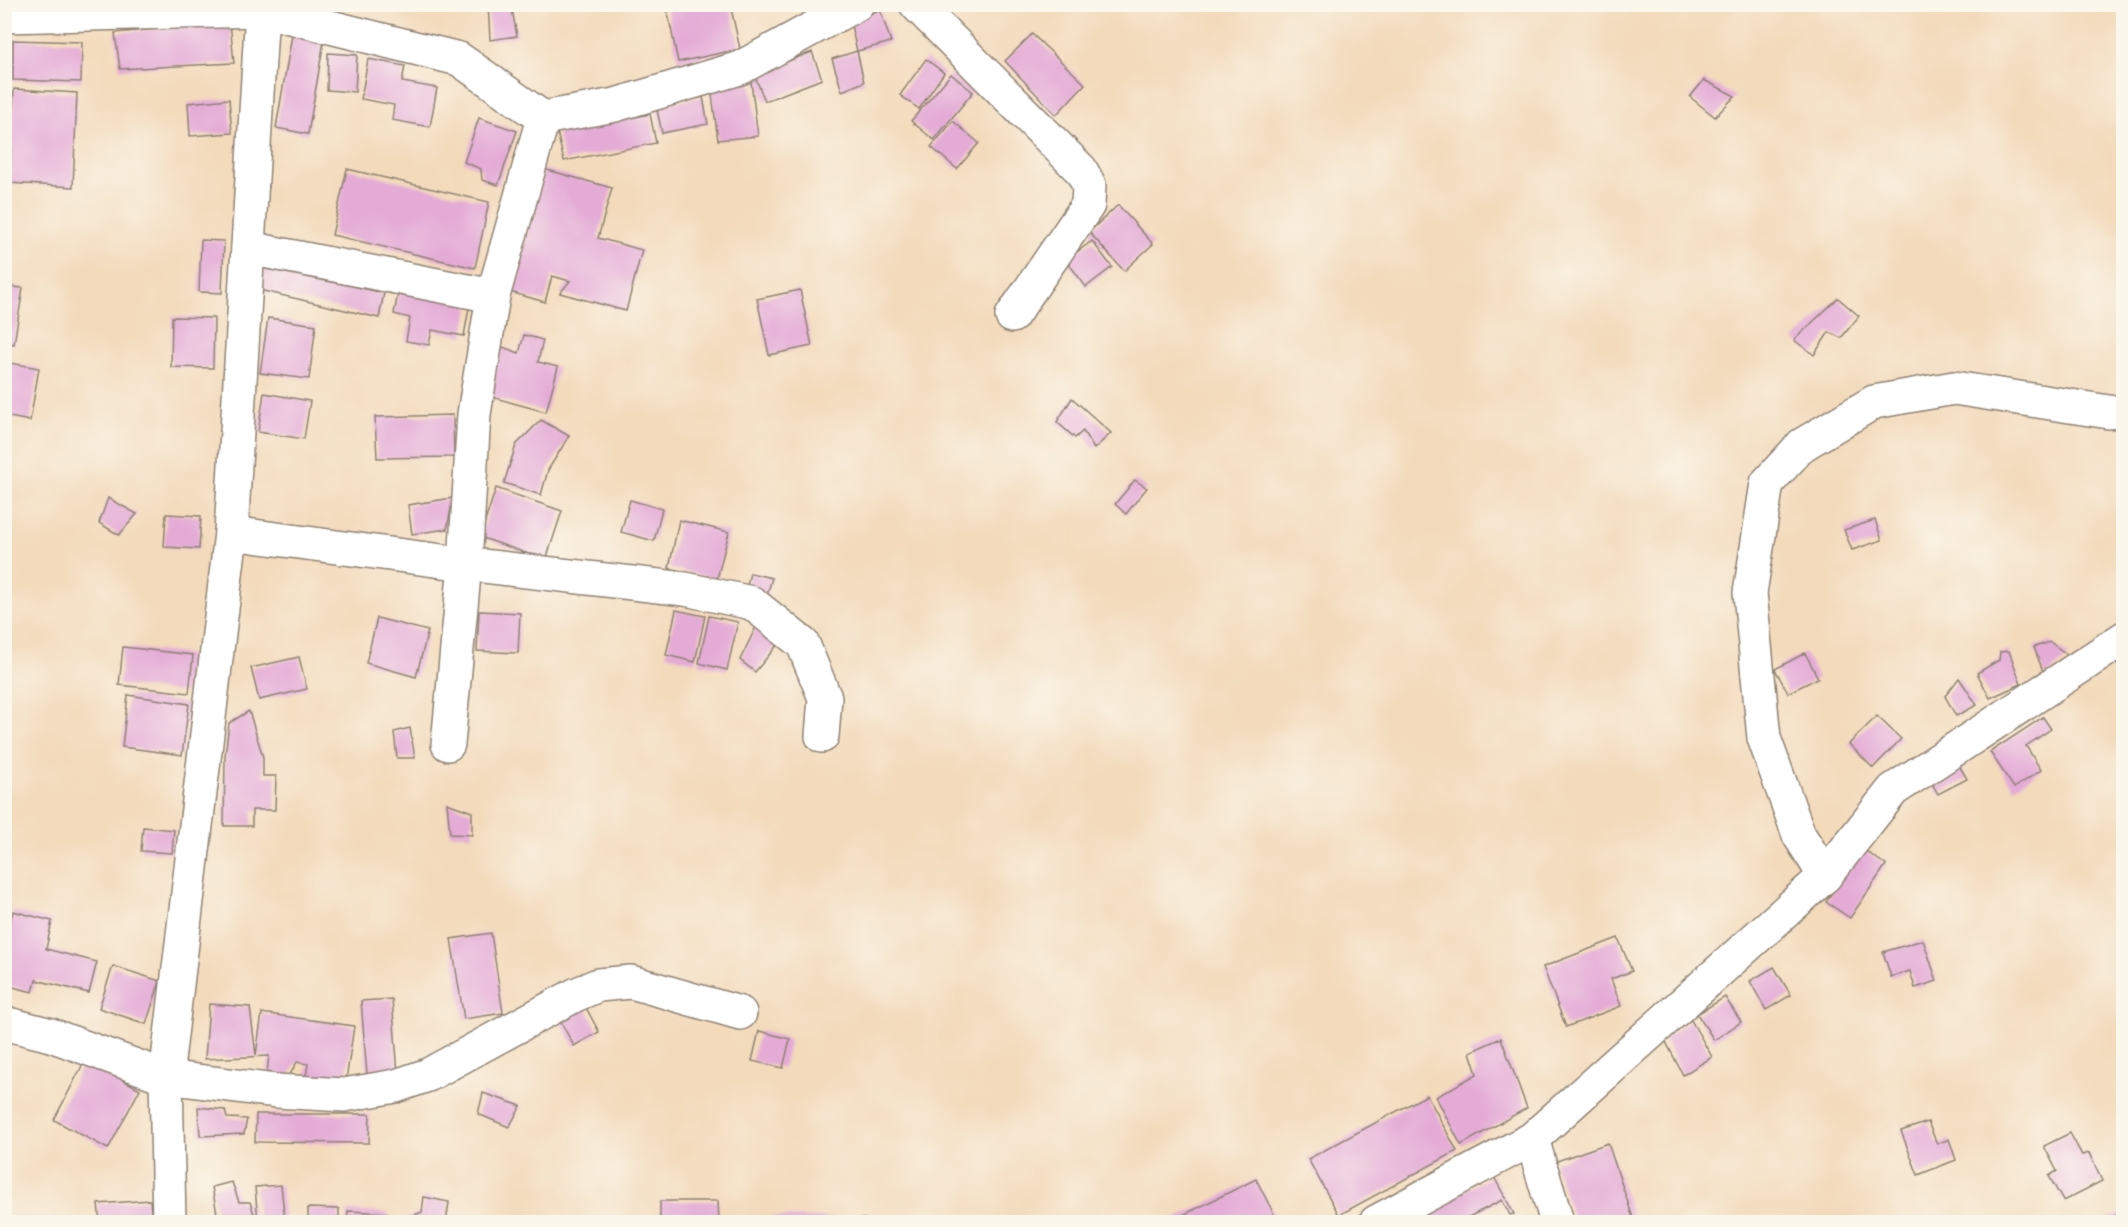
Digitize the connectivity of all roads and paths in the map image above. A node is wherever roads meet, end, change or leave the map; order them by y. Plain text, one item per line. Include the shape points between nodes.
1 (858, 4) edge
2 (916, 4) edge
3 (262, 10) junction
4 (4, 16) edge
5 (543, 118) junction
6 (248, 248) junction
7 (493, 296) junction
8 (1012, 316) dead end
9 (2109, 412) dead end
10 (231, 533) junction
11 (465, 564) junction
12 (2124, 638) edge
13 (822, 736) dead end
14 (448, 744) dead end
15 (1825, 876) junction
16 (740, 1013) dead end
17 (4, 1023) edge
18 (166, 1077) junction
19 (1532, 1139) junction
20 (170, 1222) edge
21 (1376, 1222) edge
22 (1557, 1222) edge

1 - 5 street via 740,68 615,105
2 - 8 street via 1081,170 1089,185 1088,205
3 - 4 street
3 - 5 street via 459,59
3 - 6 street
5 - 7 street
6 - 7 street
6 - 10 street
7 - 11 street via 474,414
9 - 15 street via 1954,388 1874,402 1802,445 1767,483 1750,593 1764,738 1799,835
10 - 11 street
10 - 18 street
11 - 13 street via 685,589 752,603 803,644 825,698
11 - 14 street
12 - 15 street via 1893,790
15 - 19 street
16 - 18 street via 632,982 598,986 575,995 428,1075 396,1086 344,1095
17 - 18 street via 51,1035
18 - 20 street
19 - 21 street
19 - 22 street

